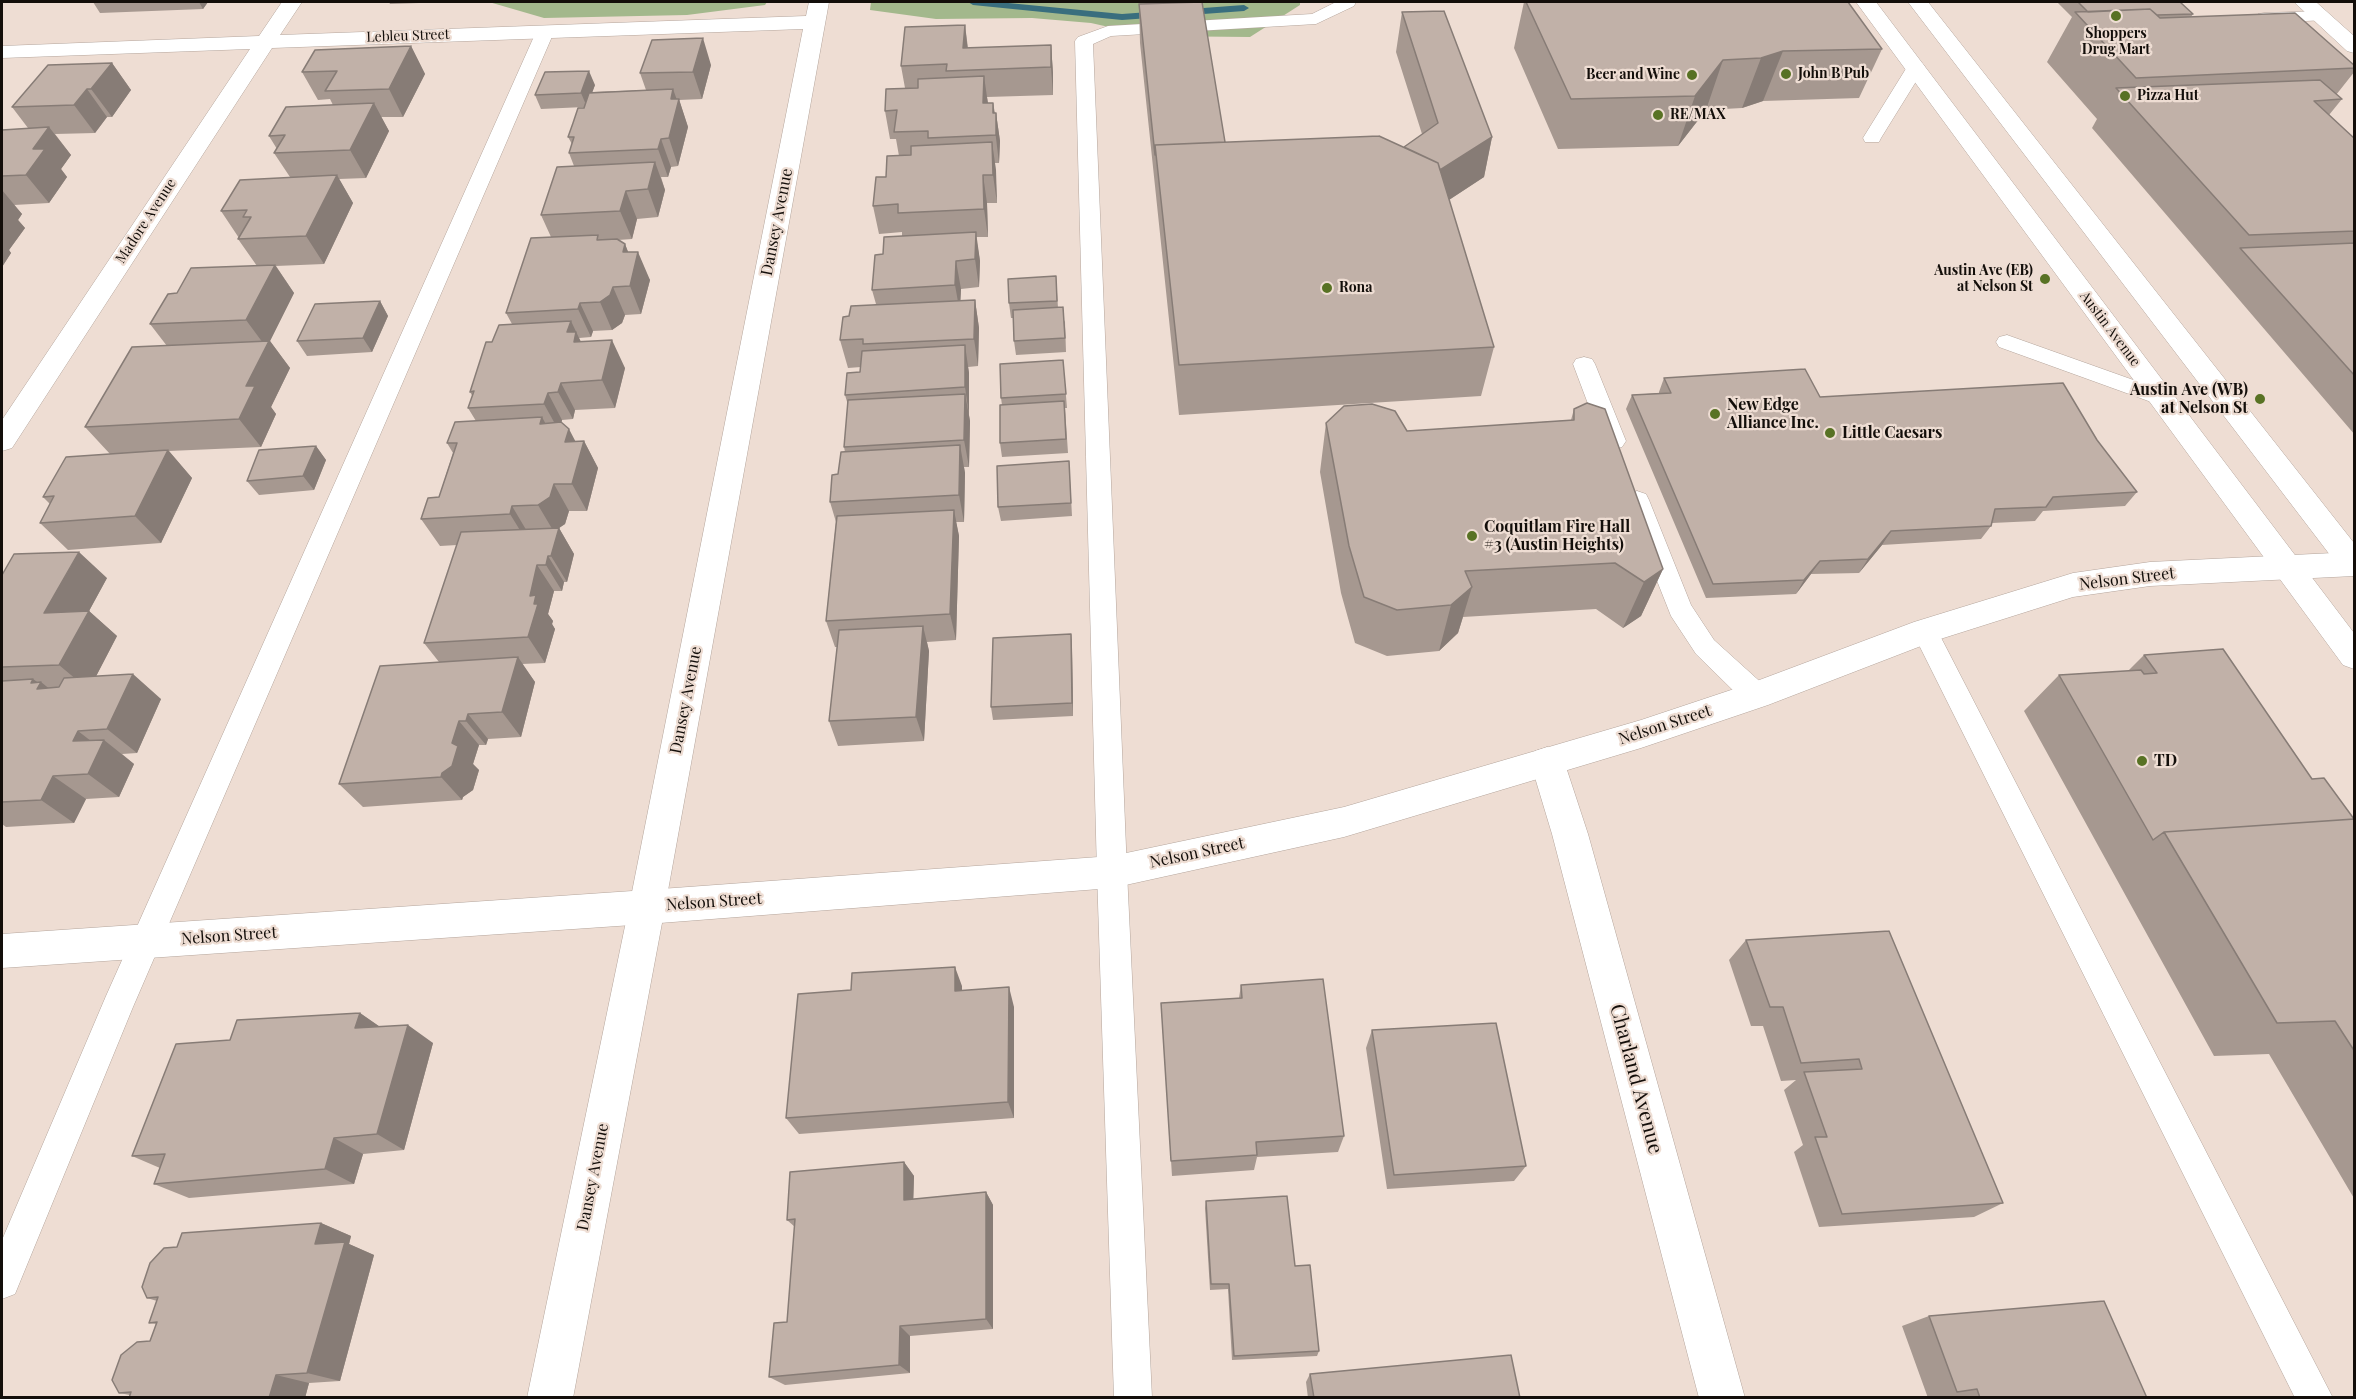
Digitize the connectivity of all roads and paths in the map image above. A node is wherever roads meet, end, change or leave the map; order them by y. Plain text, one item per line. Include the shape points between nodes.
1 (292, 2) edge
2 (1348, 2) edge
3 (1866, 2) edge
4 (1918, 2) edge
5 (2304, 2) edge
6 (817, 12) edge
7 (2320, 16) junction
8 (2250, 19) edge
9 (545, 32) junction
10 (265, 41) junction
11 (2355, 47) edge
12 (2, 52) edge
13 (1916, 67) junction
14 (1872, 138) dead end
15 (2007, 342) dead end
16 (1584, 364) dead end
17 (2162, 398) junction
18 (2, 441) edge
19 (2355, 564) edge
20 (2288, 567) junction
21 (1924, 631) junction
22 (2355, 656) edge
23 (1756, 695) junction
24 (1547, 760) junction
25 (1112, 872) junction
26 (647, 908) junction
27 (147, 941) junction
28 (2, 951) edge
29 (2, 1281) edge
30 (550, 1398) edge
31 (1133, 1398) edge
32 (1722, 1398) edge
33 (2315, 1398) edge

1 - 10 street, Madore Avenue
2 - 25 lane via 1316,19 1108,31 1084,41
3 - 13 street, Austin Avenue
4 - 19 street
5 - 7 street
6 - 9 street, Lebleu Street
6 - 26 street, Dansey Avenue
7 - 8 lane
7 - 11 street
9 - 10 street, Lebleu Street
9 - 27 lane
10 - 12 street, Lebleu Street
10 - 18 street, Madore Avenue
13 - 14 lane
13 - 17 street, Austin Avenue
15 - 17 lane
16 - 23 lane via 1680,609 1705,647
17 - 20 street, Austin Avenue
19 - 20 street, Nelson Street
20 - 21 street, Nelson Street via 2150,574 2073,585
20 - 22 street, Austin Avenue
21 - 23 street, Nelson Street
21 - 33 lane
23 - 24 street, Nelson Street via 1641,734
24 - 25 street, Nelson Street via 1344,822
24 - 32 street, Charland Avenue
25 - 26 street, Nelson Street
25 - 31 lane
26 - 27 street, Nelson Street
26 - 30 street, Dansey Avenue
27 - 28 street, Nelson Street
27 - 29 lane

